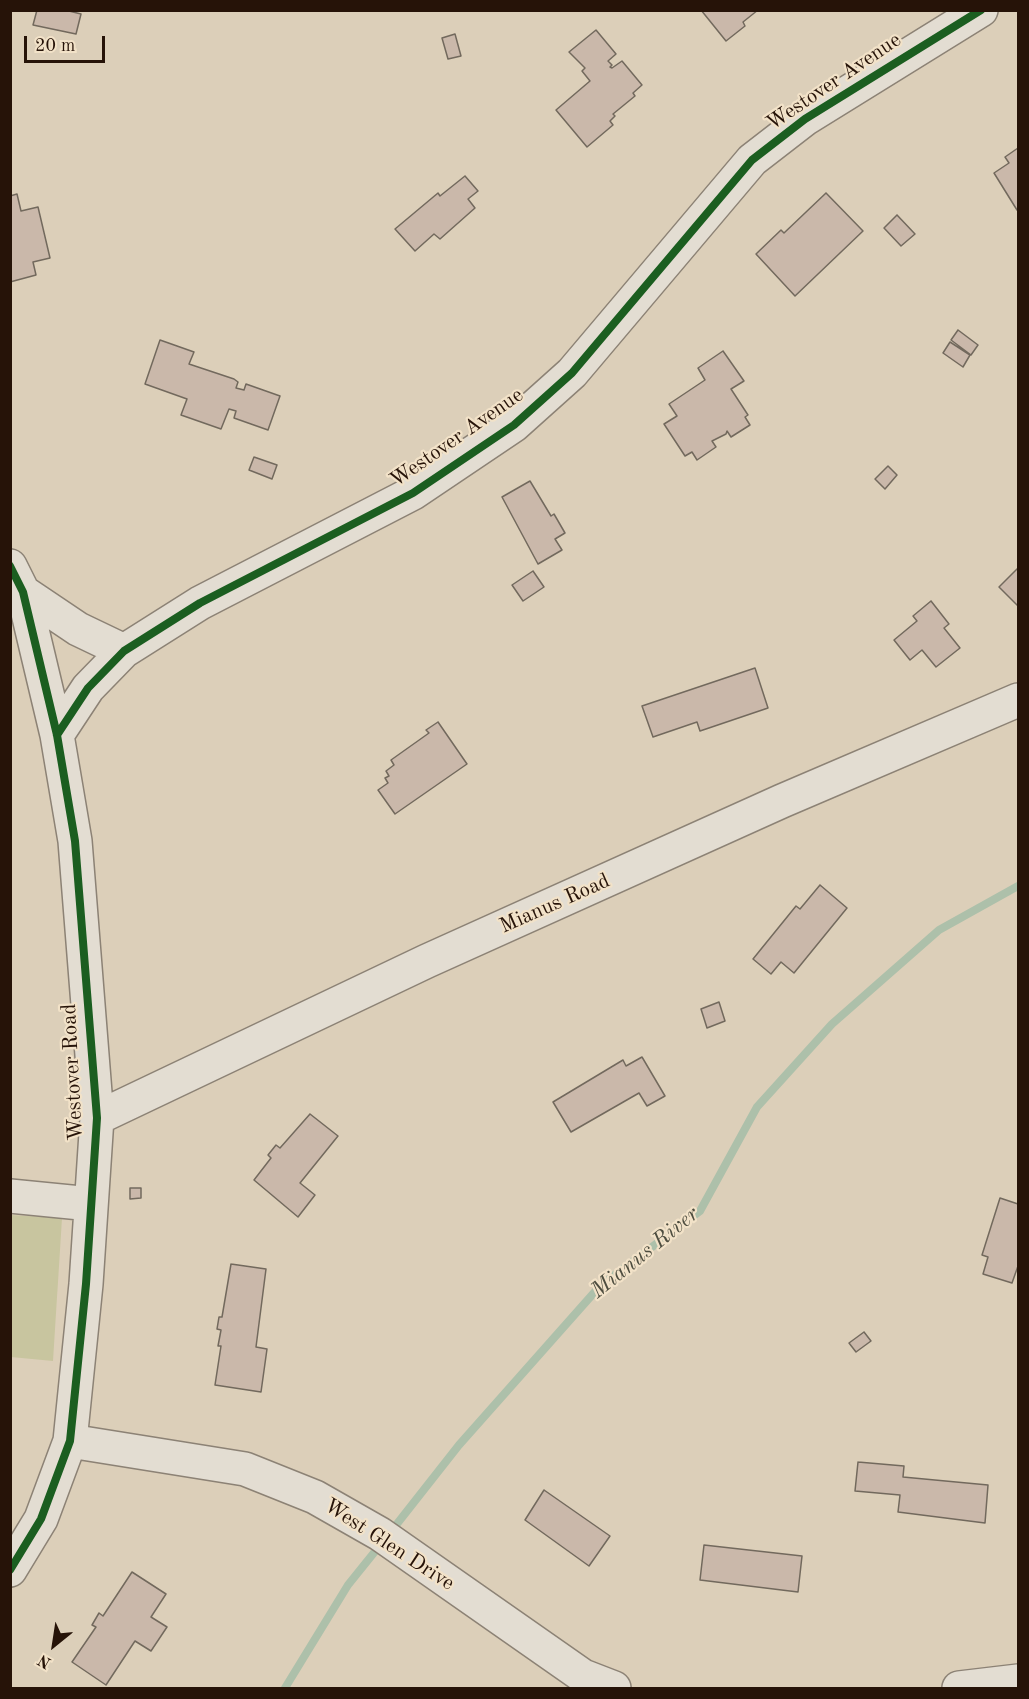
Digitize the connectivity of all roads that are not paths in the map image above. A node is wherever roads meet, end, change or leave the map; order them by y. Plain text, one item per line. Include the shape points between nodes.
1 (981, 10) edge
2 (17, 579) edge
3 (124, 651) junction
4 (1018, 700) edge
5 (57, 735) junction
6 (97, 1118) junction
7 (10, 1196) edge
8 (91, 1203) junction
9 (70, 1441) junction
10 (10, 1570) edge
11 (1018, 1681) edge
12 (614, 1689) edge
13 (959, 1689) edge

1 - 3 street, Westover Avenue via 805,118 752,160 572,373 514,425 412,494 200,603
2 - 3 street via 78,629
2 - 5 street, Westover Road
3 - 5 street, Westover Avenue via 88,688
4 - 6 street, Mianus Road via 427,961
5 - 6 street, Westover Road via 75,841
6 - 8 street, Westover Road
7 - 8 street
8 - 9 street, Westover Road
9 - 10 street, Westover Road via 41,1519
9 - 12 street, West Glen Drive via 245,1469 315,1497 354,1517 583,1676
11 - 13 street

